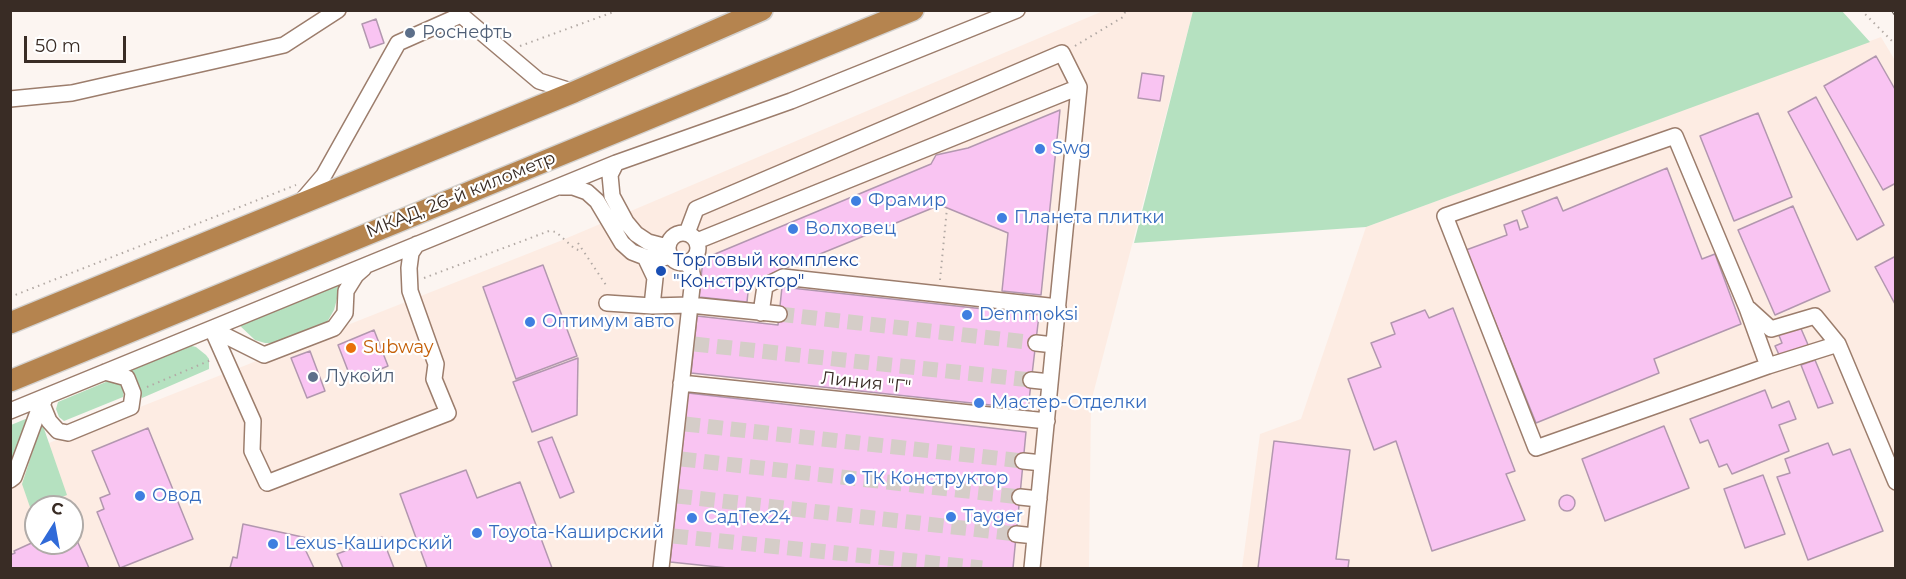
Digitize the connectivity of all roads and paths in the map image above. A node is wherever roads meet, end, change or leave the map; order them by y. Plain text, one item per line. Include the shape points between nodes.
1 (338, 10) edge
2 (619, 10) edge
3 (762, 10) edge
4 (912, 10) edge
5 (1017, 10) edge
6 (1126, 10) edge
7 (1861, 10) edge
8 (1896, 45) edge
9 (504, 52) junction
10 (1062, 53) junction
11 (1079, 87) junction
12 (574, 92) junction
13 (10, 99) edge
14 (616, 163) junction
15 (324, 175) junction
16 (558, 187) junction
17 (298, 205) junction
18 (947, 208) dead end
19 (692, 237) junction
20 (578, 243) dead end
21 (417, 244) junction
22 (582, 251) junction
23 (669, 252) junction
24 (645, 257) junction
25 (687, 263) junction
26 (367, 265) junction
27 (409, 283) junction
28 (939, 293) junction
29 (607, 296) joint
30 (10, 297) edge
31 (690, 305) junction
32 (652, 306) junction
33 (1058, 307) junction
34 (1747, 308) junction
35 (761, 313) junction
36 (779, 314) tunnel mouth
37 (10, 323) edge
38 (1036, 343) tunnel mouth
39 (1838, 344) junction
40 (1054, 345) junction
41 (223, 355) junction
42 (1768, 366) junction
43 (105, 372) junction
44 (1031, 380) tunnel mouth
45 (10, 381) edge
46 (1050, 382) junction
47 (681, 383) junction
48 (133, 393) junction
49 (45, 400) junction
50 (10, 411) edge
51 (1047, 421) junction
52 (1023, 461) tunnel mouth
53 (1042, 463) junction
54 (10, 480) edge
55 (1896, 482) edge
56 (1020, 497) tunnel mouth
57 (1039, 499) junction
58 (1016, 534) tunnel mouth
59 (1035, 536) junction
60 (661, 568) edge
61 (1032, 568) edge

1 - 13 street via 284,45 72,93
2 - 9 path
3 - 12 highway
4 - 45 highway, МКАД, 26-й километр
5 - 14 street via 791,100
6 - 10 path via 1123,17
7 - 8 path
9 - 12 street via 539,81
9 - 15 street via 461,15 398,44
10 - 11 street
10 - 19 street via 696,209
11 - 19 street
11 - 33 street
12 - 17 highway
14 - 16 street
14 - 23 street via 610,175 612,196 627,222 636,234
15 - 17 street
15 - 30 path
16 - 21 street
16 - 24 street via 587,192 597,201 621,243
17 - 37 highway
18 - 28 path
19 - 23 street via 677,233 671,238
19 - 25 street via 698,250
20 - 22 path
21 - 26 street
21 - 27 street via 411,253
22 - 27 path via 549,231
22 - 29 path
23 - 24 street via 660,259
23 - 25 street via 681,263
24 - 32 street via 655,278
25 - 31 street via 693,278
26 - 41 street via 346,291 345,314 334,328 264,355 212,329
26 - 43 street
27 - 41 street via 436,364 434,380 448,413 267,483 252,451 253,421
28 - 33 street
28 - 35 street via 783,277 765,286
29 - 32 street
31 - 32 street
31 - 35 street
31 - 47 street via 690,344
33 - 40 street
34 - 39 street via 1771,329 1815,316
34 - 42 street
34 - 42 street via 1675,136 1445,216 1536,448
35 - 36 street
38 - 40 street
39 - 42 street
39 - 55 street
40 - 46 street
41 - 48 path
43 - 48 street via 128,378
43 - 49 street
44 - 46 street
46 - 51 street
47 - 51 street, Линия "Г"
47 - 60 street via 681,423 669,535
48 - 49 street via 131,407 68,433 58,431 49,422
49 - 50 street
49 - 54 street
51 - 53 street
52 - 53 street
53 - 57 street
56 - 57 street
57 - 59 street
58 - 59 street
59 - 61 street

